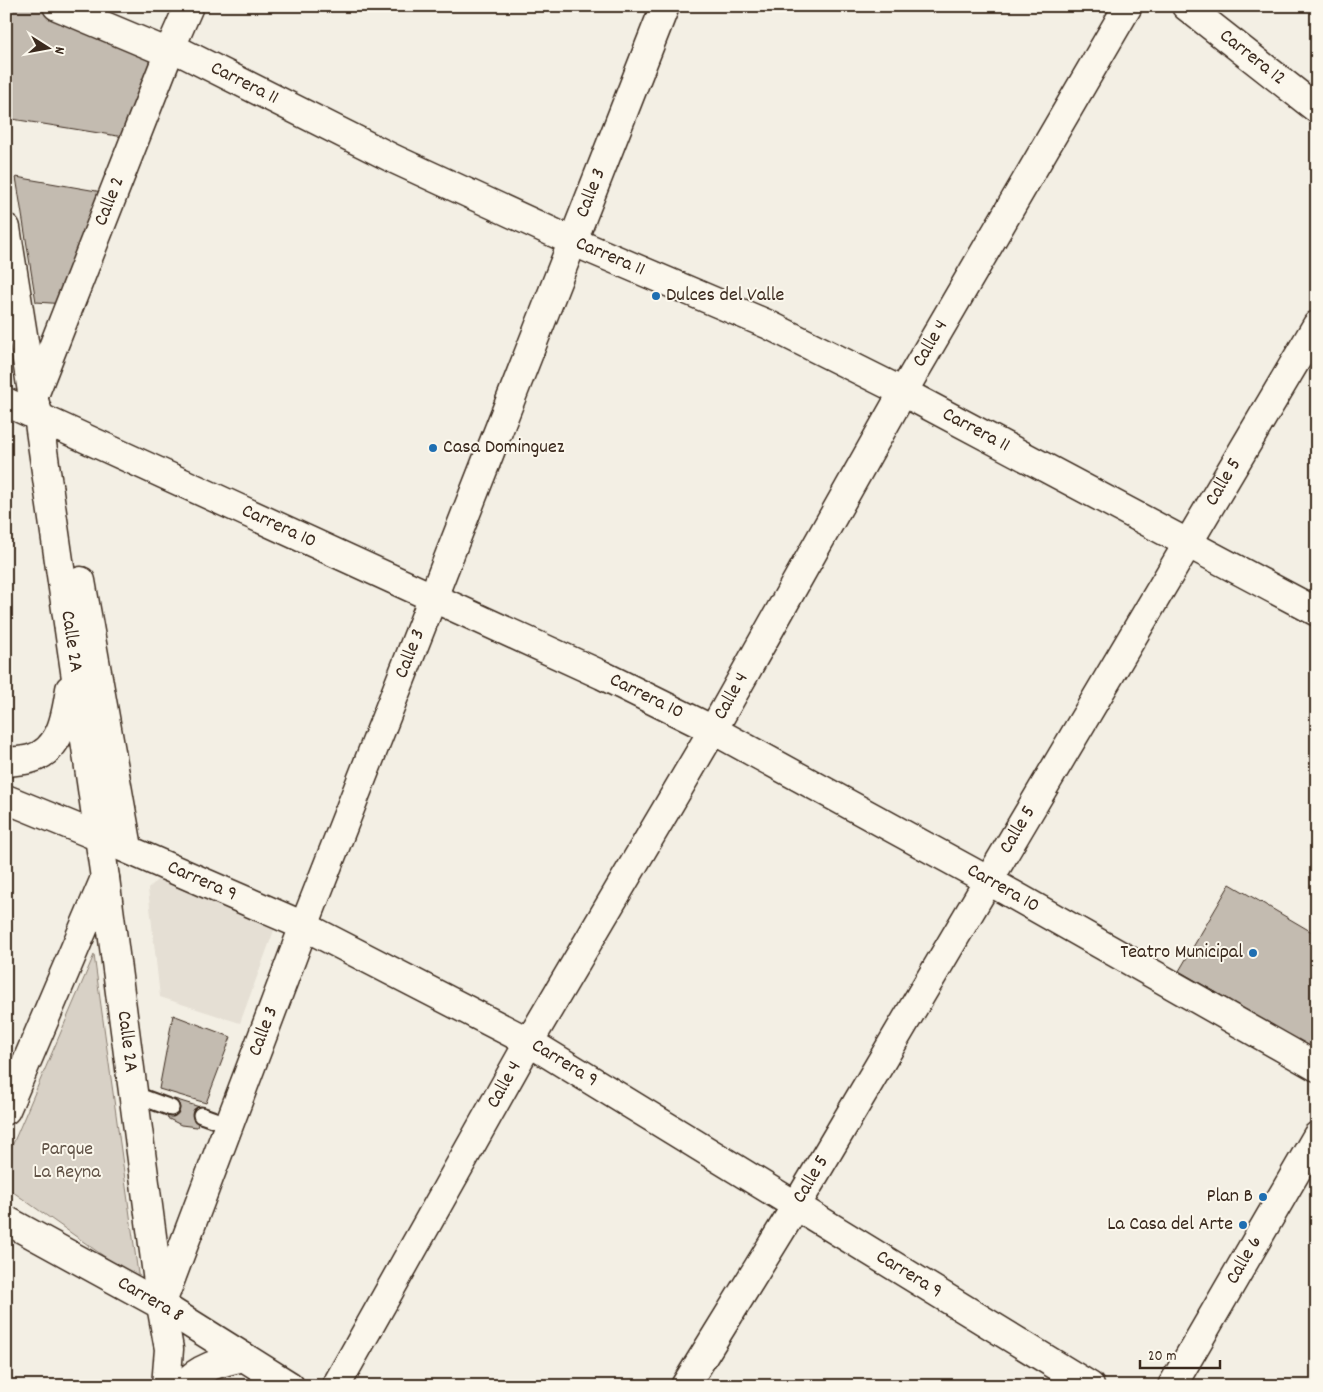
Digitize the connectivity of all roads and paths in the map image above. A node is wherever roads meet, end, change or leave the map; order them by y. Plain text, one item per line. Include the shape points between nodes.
1 (57, 6) edge
2 (189, 6) edge
3 (665, 6) edge
4 (1128, 6) edge
5 (1186, 6) edge
6 (171, 47) junction
7 (1317, 109) edge
8 (6, 228) edge
9 (574, 242) junction
10 (1317, 325) edge
11 (903, 392) junction
12 (6, 402) edge
13 (35, 407) junction
14 (1188, 544) junction
15 (434, 598) junction
16 (1317, 612) edge
17 (74, 663) junction
18 (713, 730) junction
19 (6, 762) edge
20 (6, 799) edge
21 (99, 837) junction
22 (128, 848) junction
23 (105, 878) junction
24 (989, 881) junction
25 (304, 926) junction
26 (529, 1042) junction
27 (1317, 1067) edge
28 (134, 1094) junction
29 (171, 1108) dead end
30 (6, 1110) edge
31 (201, 1115) dead end
32 (229, 1125) junction
33 (1317, 1136) edge
34 (796, 1206) junction
35 (6, 1220) edge
36 (161, 1305) junction
37 (244, 1357) junction
38 (166, 1386) edge
39 (182, 1386) edge
40 (290, 1386) edge
41 (336, 1386) edge
42 (685, 1386) edge
43 (1090, 1386) edge
44 (1172, 1386) edge

1 - 6 street, Carrera 11 via 164,51
2 - 6 street, Calle 2
3 - 9 street, Calle 3
4 - 11 street, Calle 4
5 - 7 street, Carrera 12
6 - 9 street, Carrera 11 via 394,159
6 - 13 street, Calle 2
8 - 13 street
9 - 11 street, Carrera 11 via 767,324
9 - 15 street, Calle 3
10 - 14 street, Calle 5
11 - 14 street, Carrera 11
11 - 18 street, Calle 4
12 - 13 street, Carrera 10
13 - 15 street, Carrera 10
13 - 17 street, Calle 2A
13 - 22 street, Calle 2A via 62,476
14 - 16 street, Carrera 11
14 - 24 street, Calle 5
15 - 18 street, Carrera 10
15 - 25 street, Calle 3
17 - 19 street via 63,729 49,748 31,759
17 - 21 street, Calle 2A
18 - 24 street, Carrera 10
18 - 26 street, Calle 4
20 - 21 street, Carrera 9
21 - 22 street, Carrera 9
21 - 23 street, Calle 2A
22 - 25 street, Carrera 9
23 - 28 street, Calle 2A
23 - 30 street
24 - 27 street, Carrera 10
24 - 34 street, Calle 5
25 - 26 street, Carrera 9
25 - 32 street, Calle 3
26 - 34 street, Carrera 9
26 - 41 street, Calle 4
28 - 29 lane
28 - 36 street, Calle 2A
31 - 32 lane
32 - 36 street, Calle 3
33 - 44 street, Calle 6
34 - 42 street, Calle 5
34 - 43 street, Carrera 9
35 - 36 street, Carrera 8
36 - 37 street, Carrera 8
36 - 38 street via 169,1349
37 - 39 street via 216,1362 192,1375
37 - 40 street, Carrera 8

